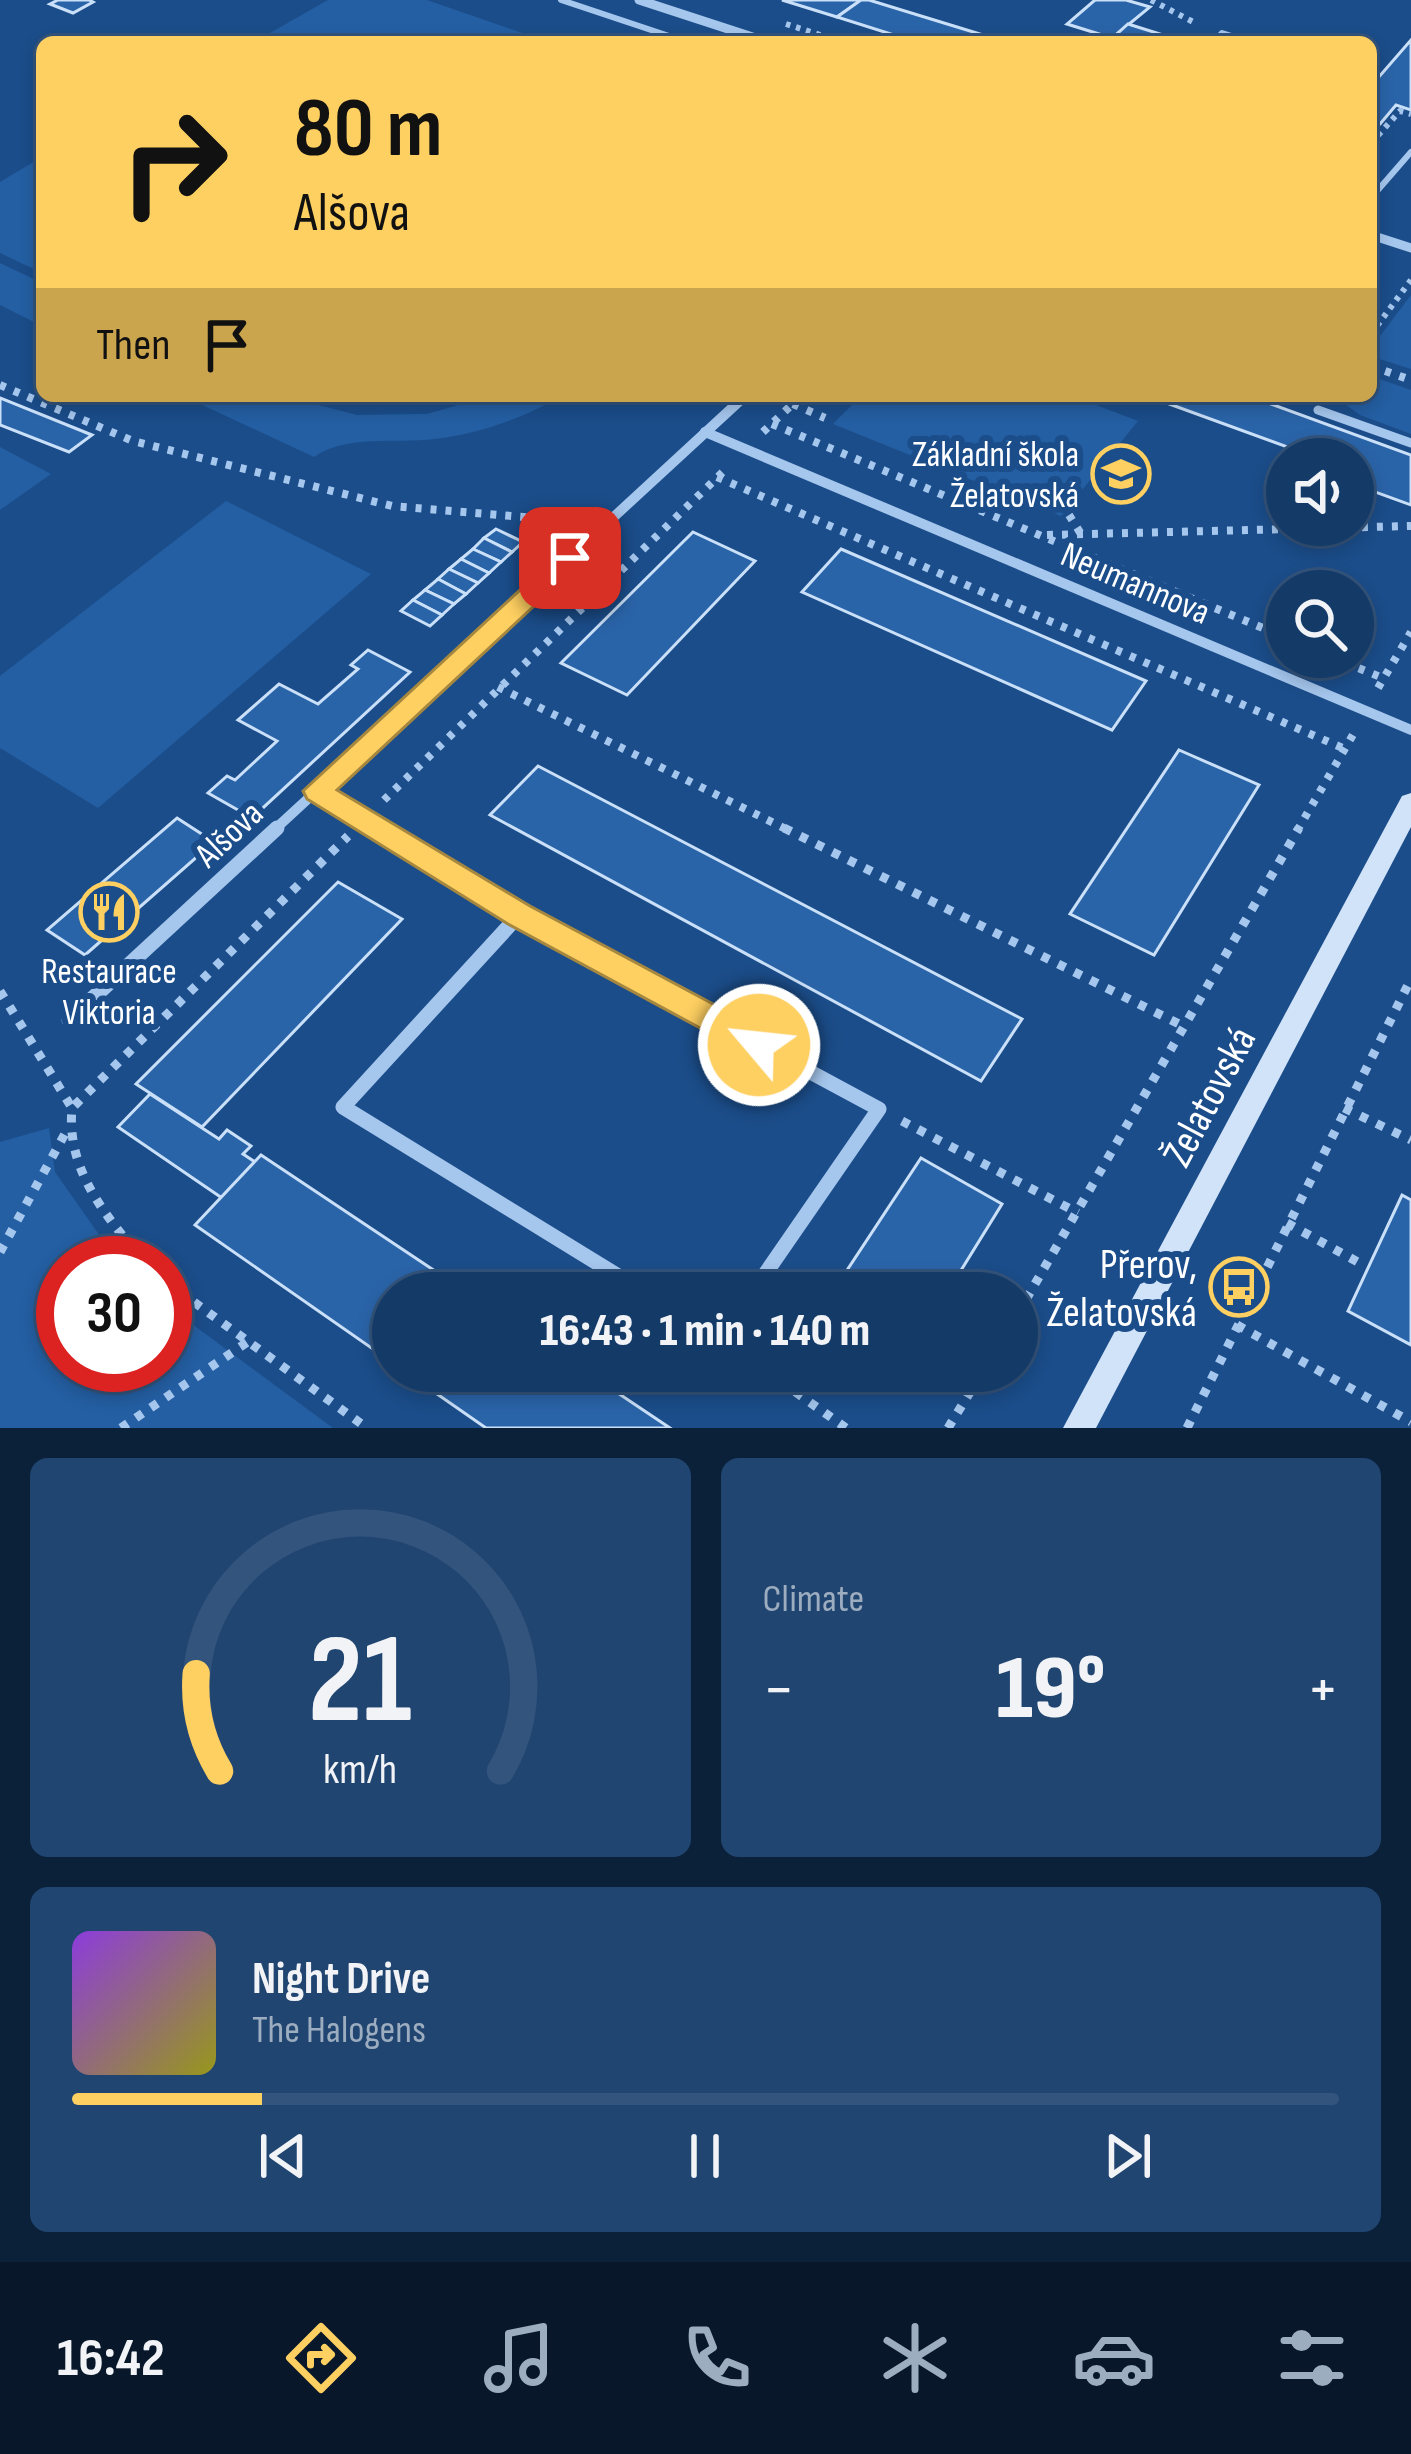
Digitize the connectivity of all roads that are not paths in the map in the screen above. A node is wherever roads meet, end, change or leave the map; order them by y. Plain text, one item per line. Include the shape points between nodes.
1 (561, 0) edge
2 (639, 0) edge
3 (669, 36) edge
4 (750, 36) edge
5 (1411, 152) edge
6 (1377, 191) edge
7 (1377, 237) edge
8 (1411, 248) edge
9 (738, 402) edge
10 (1318, 410) dead end
11 (705, 432) junction
12 (1411, 443) edge
13 (1411, 730) edge
14 (317, 791) junction
15 (1411, 803) edge
16 (519, 915) junction
17 (69, 1020) dead end
18 (612, 1272) edge
19 (767, 1272) edge
20 (1079, 1428) edge

1 - 3 lane
2 - 4 street
5 - 6 lane
7 - 8 street
9 - 11 street, Alšova
10 - 12 lane
11 - 13 street, Neumannova
11 - 14 street, Alšova
14 - 16 street
14 - 17 street, Alšova
15 - 20 main road, Želatovská
16 - 18 street via 343,1108
16 - 19 street via 880,1109

